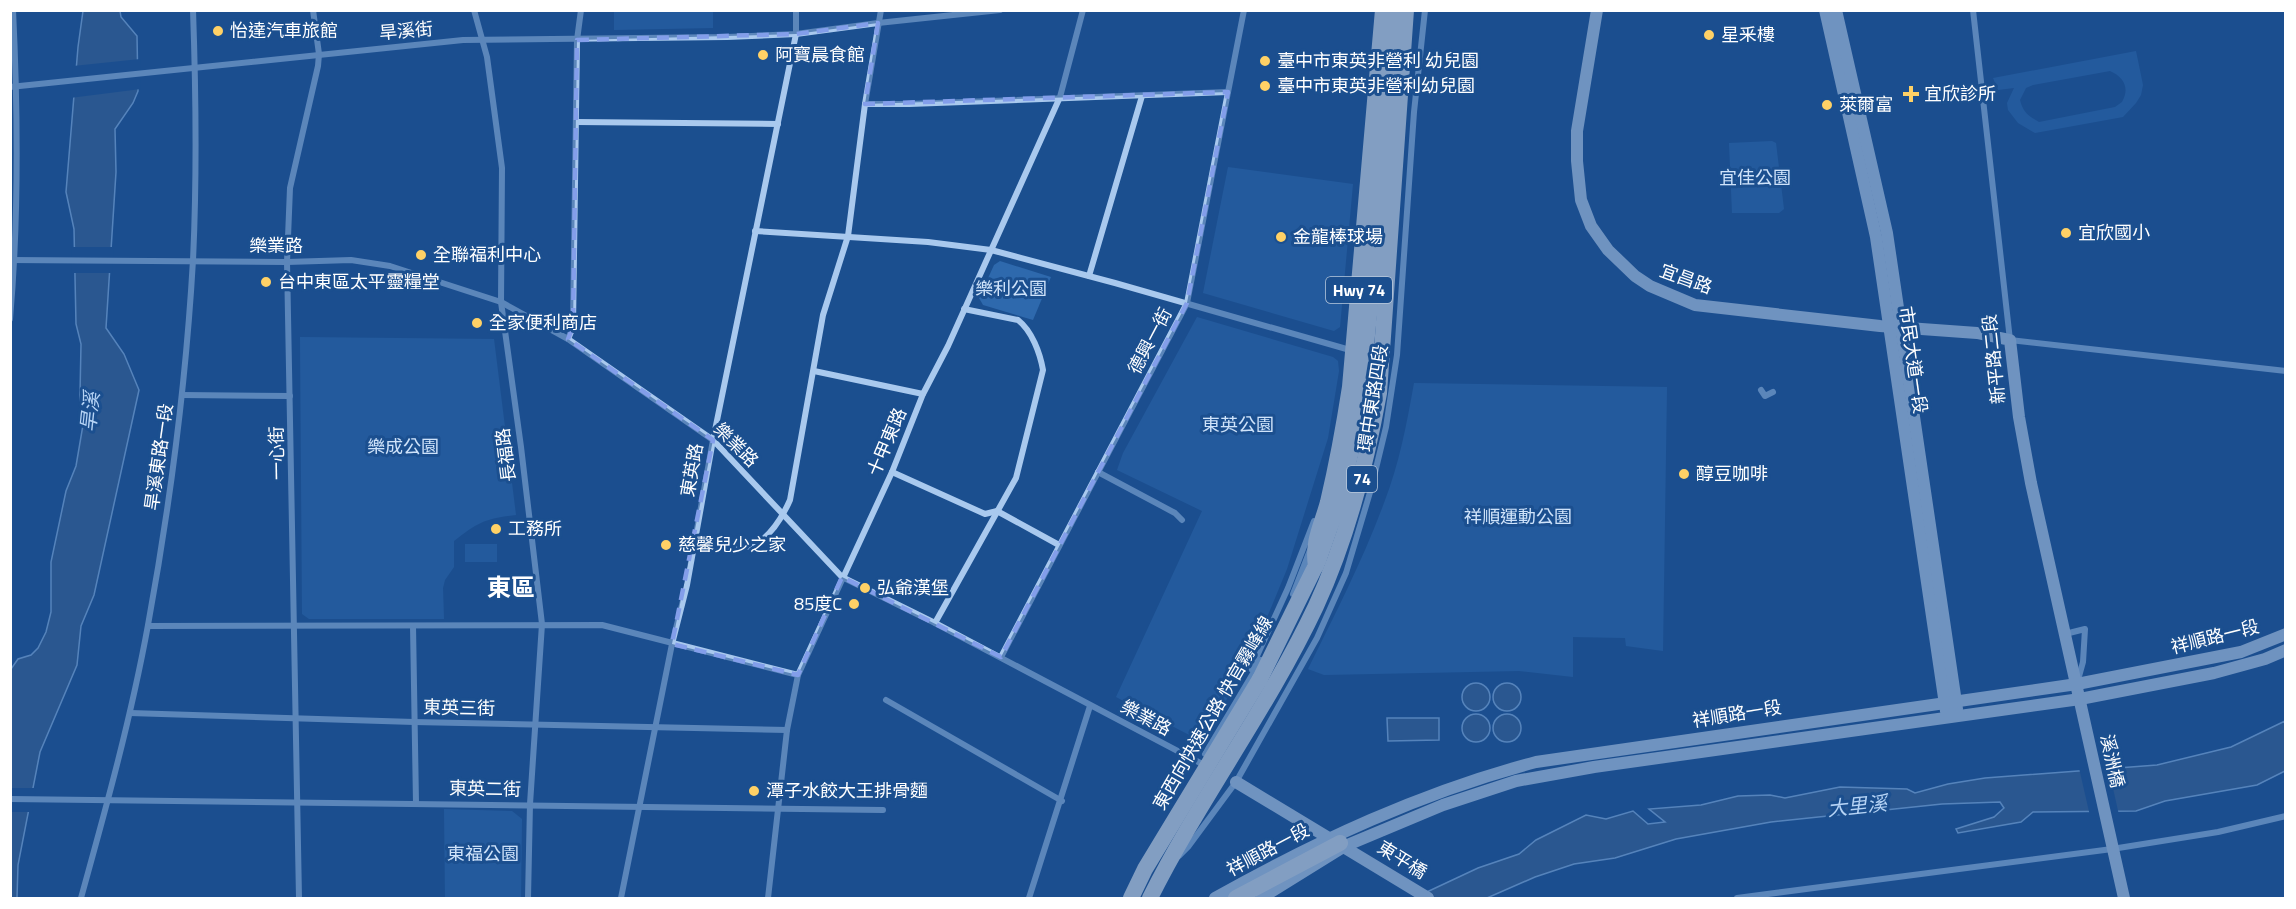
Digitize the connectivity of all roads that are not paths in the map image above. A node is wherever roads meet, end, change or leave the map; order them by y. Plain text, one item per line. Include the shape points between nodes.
1 (13, 10) edge
2 (193, 10) edge
3 (314, 10) edge
4 (474, 10) edge
5 (581, 10) edge
6 (796, 10) edge
7 (881, 10) edge
8 (1000, 10) edge
9 (1083, 10) edge
10 (1245, 10) edge
11 (1383, 10) edge
12 (1392, 10) edge
13 (1407, 10) edge
14 (1425, 10) edge
15 (1597, 10) edge
16 (1825, 10) edge
17 (1836, 10) edge
18 (1973, 10) edge
19 (878, 23) junction
20 (796, 34) junction
21 (577, 40) junction
22 (482, 41) junction
23 (319, 54) junction
24 (195, 69) junction
25 (14, 87) edge
26 (1228, 92) junction
27 (1142, 96) junction
28 (1060, 97) junction
29 (865, 104) junction
30 (576, 122) junction
31 (777, 124) junction
32 (755, 231) junction
33 (848, 236) junction
34 (991, 250) junction
35 (13, 260) edge
36 (193, 260) junction
37 (287, 262) junction
38 (1089, 276) junction
39 (501, 302) junction
40 (1187, 303) junction
41 (964, 309) junction
42 (10, 319) edge
43 (1896, 327) junction
44 (568, 339) junction
45 (2010, 340) junction
46 (1350, 350) junction
47 (2286, 371) edge
48 (814, 372) junction
49 (1761, 390) dead end
50 (1773, 392) dead end
51 (923, 394) junction
52 (182, 395) junction
53 (290, 396) junction
54 (713, 440) junction
55 (892, 472) junction
56 (1098, 472) junction
57 (1320, 501) dead end
58 (997, 511) junction
59 (1316, 512) dead end
60 (783, 517) junction
61 (1182, 520) dead end
62 (695, 540) junction
63 (1059, 545) junction
64 (1316, 566) junction
65 (842, 577) junction
66 (935, 623) junction
67 (542, 624) junction
68 (295, 625) junction
69 (148, 626) junction
70 (413, 626) junction
71 (2065, 634) junction
72 (2286, 634) edge
73 (672, 644) junction
74 (2286, 650) edge
75 (1001, 657) junction
76 (798, 675) junction
77 (2077, 684) junction
78 (1240, 694) junction
79 (2080, 699) junction
80 (886, 700) dead end
81 (1950, 702) junction
82 (1090, 706) junction
83 (130, 713) junction
84 (295, 717) junction
85 (1952, 717) junction
86 (414, 722) junction
87 (535, 725) junction
88 (657, 727) junction
89 (787, 730) junction
90 (1200, 763) junction
91 (1236, 782) junction
92 (10, 799) edge
93 (108, 800) junction
94 (296, 801) junction
95 (1062, 801) junction
96 (416, 803) junction
97 (530, 804) junction
98 (641, 805) junction
99 (778, 808) junction
100 (883, 810) dead end
101 (2286, 816) edge
102 (1343, 845) junction
103 (2112, 849) junction
104 (81, 898) edge
105 (299, 898) edge
106 (528, 898) edge
107 (621, 898) edge
108 (768, 898) edge
109 (1029, 898) edge
110 (1124, 898) edge
111 (1131, 898) edge
112 (1150, 898) edge
113 (1215, 898) edge
114 (1236, 898) edge
115 (1261, 898) edge
116 (1428, 898) edge
117 (1737, 898) edge
118 (2124, 898) edge

1 - 25 street
2 - 24 street, 旱溪東路一段
3 - 23 street, 一心街
4 - 22 street, 長福路
5 - 21 street
6 - 20 street, 東英路
7 - 19 street
8 - 19 street, 旱溪街
9 - 28 street, 十甲東路
10 - 26 street, 德興一街
11 - 46 street, 環中東路四段 via 1374,37
11 - 64 highway, Hwy 74, bridge via 1350,387 1327,505 1313,549
11 - 78 street, 環中東路四段 via 1386,43 1363,351 1348,445 1294,592 1268,648
12 - 64 highway, 東西向快速公路 快官霧峰線 / 74 via 1359,419 1337,507
13 - 112 highway, 東西向快速公路 快官霧峰線 / 74, bridge via 1379,393 1359,488 1317,604 1298,642
14 - 91 street, 環中東路四段 via 1397,355 1371,489 1346,573 1317,638
15 - 43 street, 宜昌路 via 1577,127 1577,161 1581,200 1591,226 1608,250 1650,286 1695,305
16 - 43 street, 市民大道一段
17 - 43 street, 市民大道一段 via 1887,233
18 - 45 street, 新平路二段
19 - 20 street, 旱溪街
19 - 29 street
20 - 21 street, 旱溪街
20 - 31 street, 東英路
21 - 22 street, 旱溪街
21 - 30 street
22 - 23 street, 旱溪街
22 - 39 street, 長福路 via 502,168
23 - 24 street, 旱溪街
23 - 37 street, 一心街 via 290,188
24 - 25 street, 旱溪街
24 - 36 street, 旱溪東路一段
25 - 35 street
26 - 27 street
26 - 40 street, 德興一街
27 - 28 street
27 - 38 street
28 - 29 street
28 - 34 street, 十甲東路
29 - 33 street
30 - 31 street
30 - 44 street via 573,327
31 - 32 street, 東英路
32 - 33 street
32 - 54 street, 東英路
33 - 34 street
33 - 48 street via 823,315
34 - 38 street
34 - 41 street, 十甲東路
35 - 36 street, 樂業路
35 - 42 street
36 - 37 street, 樂業路
36 - 52 street, 旱溪東路一段
37 - 39 street, 樂業路 via 374,262
37 - 53 street, 一心街
38 - 40 street
39 - 44 street, 樂業路
39 - 67 street, 長福路
40 - 46 street
40 - 56 street, 德興一街
41 - 51 street, 十甲東路
41 - 58 street via 1018,320 1031,336 1043,370 1016,477
43 - 45 street, 宜昌路 via 1977,333
43 - 81 street, 市民大道一段
44 - 54 street, 樂業路
45 - 47 street
45 - 71 street, 新平路二段 via 2019,417
46 - 57 street, 環中東路四段
48 - 51 street
48 - 60 street
49 - 50 street via 1765,396
51 - 55 street, 十甲東路
52 - 53 street
52 - 69 street, 旱溪東路一段
53 - 68 street, 一心街
54 - 60 street, 樂業路
54 - 62 street, 東英路
55 - 58 street via 985,514
55 - 65 street, 十甲東路
56 - 61 street
56 - 63 street, 德興一街
58 - 63 street
58 - 66 street
59 - 78 street, 環中東路四段 via 1299,563
60 - 62 street via 750,547
60 - 65 street, 樂業路
62 - 73 street, 東英路
63 - 75 street, 德興一街
64 - 111 highway, 東西向快速公路 快官霧峰線 / 74, bridge via 1260,679
65 - 66 street, 樂業路
65 - 76 street, 十甲東路
66 - 75 street, 樂業路
67 - 70 street
67 - 73 street via 602,625
67 - 87 street, 長福路
68 - 69 street
68 - 70 street
68 - 84 street, 一心街
69 - 83 street, 旱溪東路一段
70 - 86 street
71 - 77 street, 新平路二段
71 - 77 street via 2085,629 2084,662
72 - 77 street, 祥順路一段 via 2231,654
73 - 76 street
73 - 88 street, 東英路
74 - 79 street, 祥順路一段 via 2214,673
75 - 82 street, 樂業路
76 - 89 street, 十甲東路
77 - 79 street, 新平路二段
77 - 81 street, 祥順路一段
78 - 90 street, 環中東路四段
79 - 85 street, 祥順路一段
79 - 103 street, 溪洲橋
80 - 95 street
81 - 85 street, 市民大道一段
81 - 102 street, 祥順路一段 via 1536,762 1436,793
82 - 90 street, 樂業路
82 - 95 street
83 - 84 street, 東英三街
83 - 93 street, 旱溪東路一段
84 - 86 street, 東英三街
84 - 94 street, 一心街
85 - 102 street, 祥順路一段 via 1516,781
86 - 87 street, 東英三街
86 - 96 street
87 - 88 street, 東英三街
87 - 97 street, 長福路
88 - 89 street, 東英三街
88 - 98 street, 東英路
89 - 99 street, 十甲東路
90 - 91 street, 樂業路
90 - 110 street, 環中東路四段
91 - 102 street, 東平橋
91 - 111 street, 環中東路四段 via 1188,847
92 - 93 street, 東英二街
93 - 94 street, 東英二街
93 - 104 street, 旱溪東路一段
94 - 96 street, 東英二街
94 - 105 street, 一心街
95 - 109 street
96 - 97 street, 東英二街
97 - 98 street, 東英二街
97 - 106 street, 長福路
98 - 99 street, 東英二街
98 - 107 street, 東英路
99 - 100 street, 東英二街
99 - 108 street, 十甲東路
101 - 103 street via 2218,832
102 - 113 street, 祥順路一段
102 - 114 highway
102 - 115 street, 祥順路一段
102 - 116 street, 東平橋
103 - 117 street
103 - 118 street, 溪洲橋

